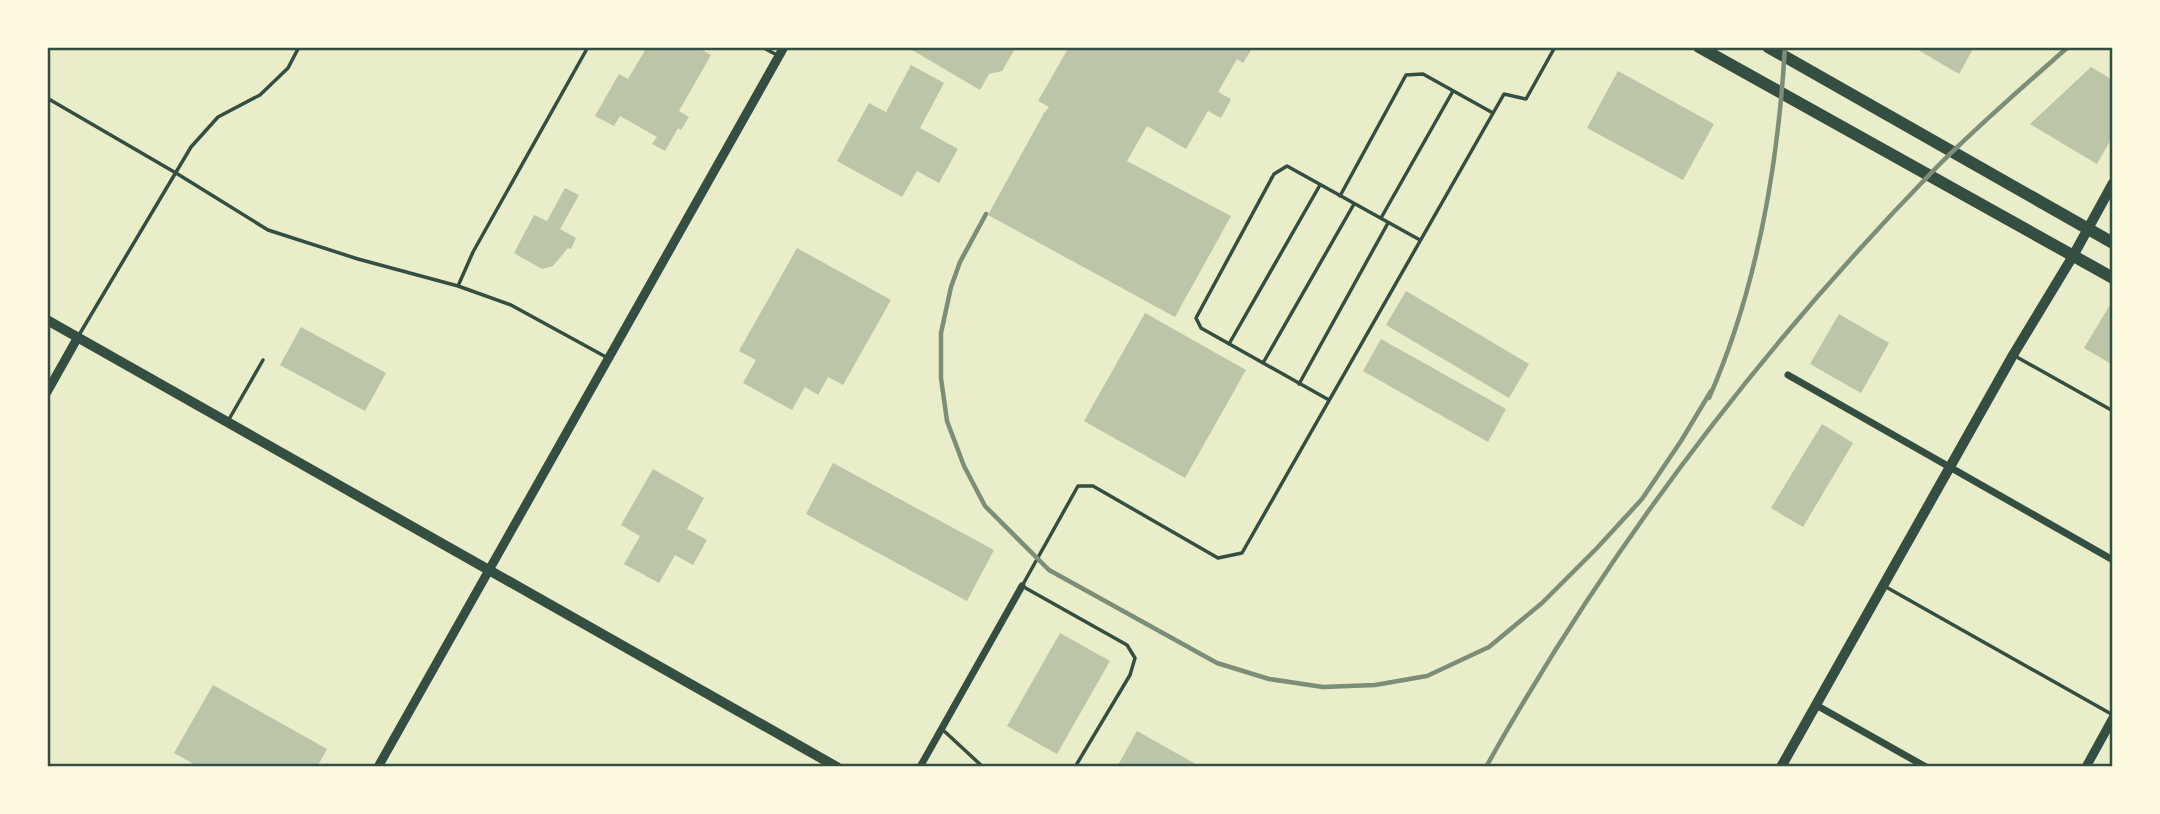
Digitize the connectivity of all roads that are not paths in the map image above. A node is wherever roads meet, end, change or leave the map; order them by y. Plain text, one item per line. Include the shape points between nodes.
1 (299, 47) edge
2 (588, 47) edge
3 (762, 47) edge
4 (784, 47) edge
5 (1555, 47) edge
6 (1699, 47) edge
7 (1768, 47) edge
8 (779, 57) junction
9 (1453, 91) junction
10 (47, 98) edge
11 (1493, 113) junction
12 (176, 173) junction
13 (2113, 183) edge
14 (1320, 185) junction
15 (1340, 196) junction
16 (1354, 203) junction
17 (1381, 218) junction
18 (1389, 223) junction
19 (2088, 229) junction
20 (1420, 240) junction
21 (2113, 243) edge
22 (2073, 257) junction
23 (2113, 278) edge
24 (458, 286) junction
25 (47, 320) edge
26 (78, 337) junction
27 (1229, 344) junction
28 (2013, 355) junction
29 (608, 358) junction
30 (263, 360) dead end
31 (1263, 363) junction
32 (1788, 375) dead end
33 (1299, 384) junction
34 (47, 391) edge
35 (1329, 400) junction
36 (2113, 411) edge
37 (227, 422) junction
38 (1951, 468) junction
39 (2113, 560) edge
40 (488, 569) junction
41 (1022, 586) junction
42 (1884, 586) junction
43 (1816, 705) junction
44 (2113, 717) edge
45 (942, 729) junction
46 (378, 767) edge
47 (838, 767) edge
48 (920, 767) edge
49 (983, 767) edge
50 (1075, 767) edge
51 (1782, 767) edge
52 (1926, 767) edge
53 (2085, 767) edge

1 - 12 lane via 288,68 260,95 218,117 191,147
2 - 24 lane
3 - 8 lane
4 - 8 street
5 - 11 lane via 1526,99 1504,94
6 - 22 main road
7 - 19 main road
8 - 29 street
9 - 11 lane
9 - 15 lane via 1423,74 1406,75
9 - 17 lane
10 - 12 lane
11 - 20 lane
12 - 24 lane via 268,230
12 - 26 lane
13 - 19 main road
14 - 15 lane
14 - 27 lane
14 - 27 lane via 1287,166 1274,174 1196,318 1201,328
15 - 16 lane
16 - 17 lane
16 - 31 lane
17 - 18 lane
18 - 20 lane
18 - 33 lane
19 - 21 main road
19 - 22 main road
20 - 35 lane
22 - 23 main road
22 - 28 main road
24 - 29 lane via 511,305
25 - 26 main road
26 - 34 street
26 - 37 main road
27 - 31 lane
28 - 36 lane
28 - 38 main road
29 - 40 street
30 - 37 lane
31 - 33 lane
32 - 38 street
33 - 35 lane
35 - 41 lane via 1242,553 1219,558 1093,486 1078,486
37 - 40 main road
38 - 39 street
38 - 42 main road
40 - 46 street
40 - 47 main road
41 - 45 street
41 - 50 lane via 1127,645 1135,658 1130,675
42 - 43 main road
42 - 44 lane
43 - 51 main road
43 - 52 street
44 - 53 street
45 - 48 street
45 - 49 lane

